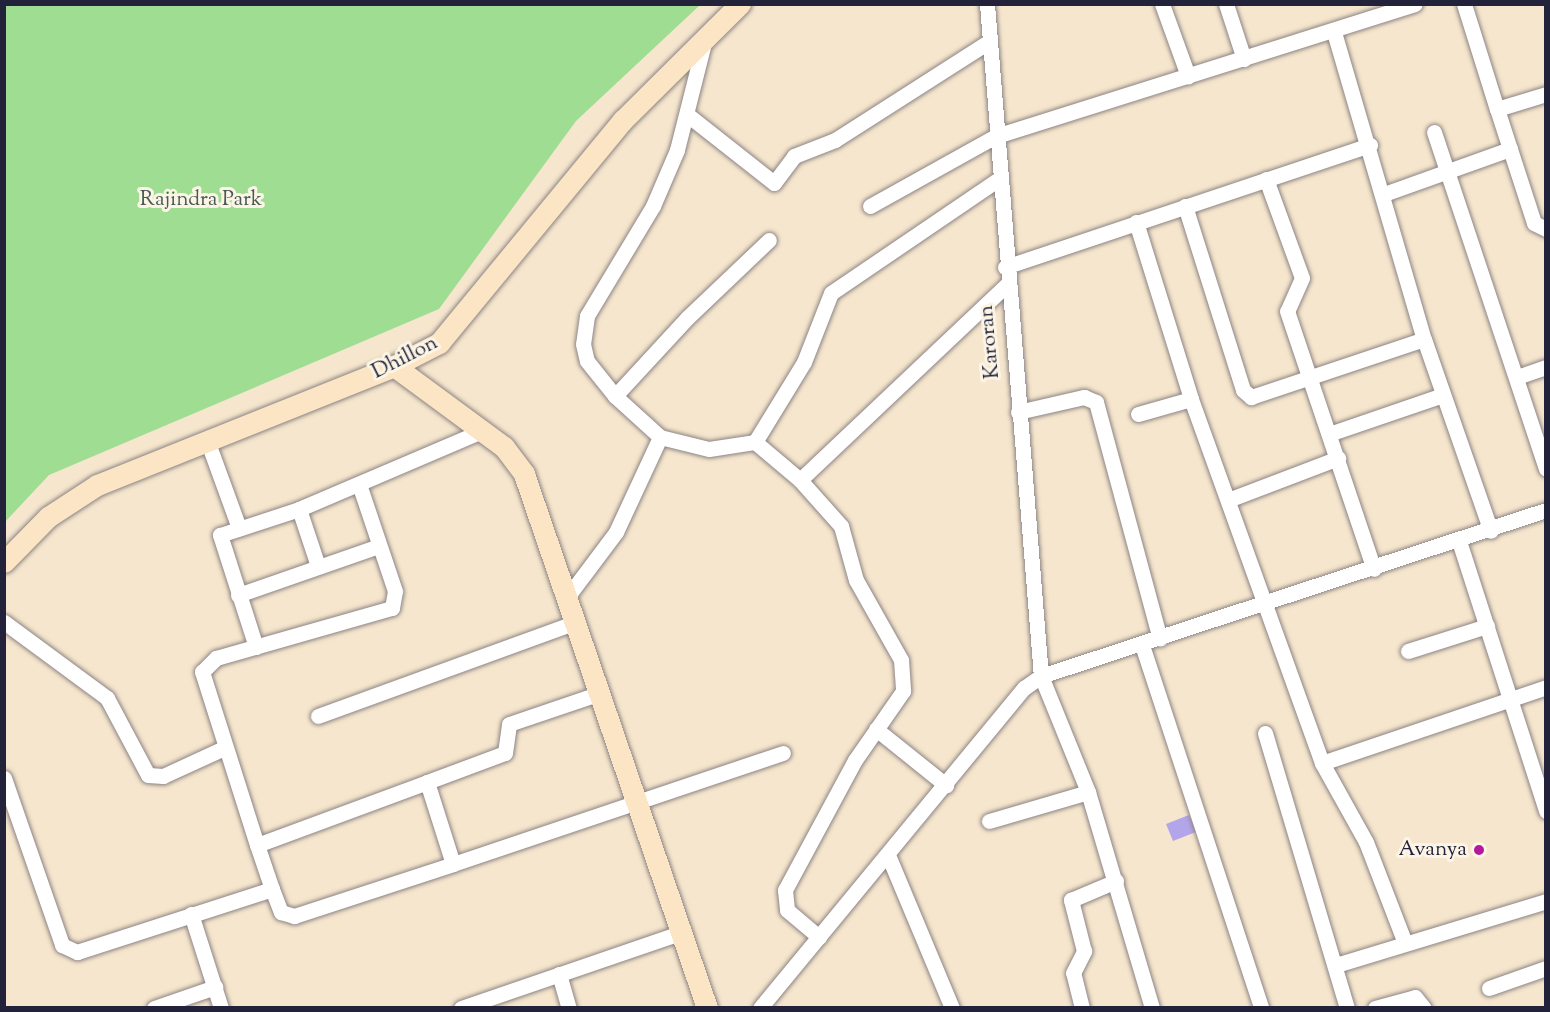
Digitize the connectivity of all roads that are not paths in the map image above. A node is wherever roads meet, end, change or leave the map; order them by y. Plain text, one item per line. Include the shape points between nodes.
1 (740, 4) edge
2 (987, 4) edge
3 (1162, 4) edge
4 (1226, 4) edge
5 (1415, 4) edge
6 (1464, 4) edge
7 (1334, 32) junction
8 (990, 41) junction
9 (703, 46) junction
10 (1244, 59) junction
11 (1188, 76) junction
12 (1545, 94) edge
13 (1497, 109) junction
14 (689, 116) junction
15 (1434, 132) dead end
16 (996, 136) junction
17 (1370, 145) junction
18 (1510, 149) junction
19 (1447, 170) junction
20 (999, 179) junction
21 (1266, 179) junction
22 (1384, 194) junction
23 (870, 206) dead end
24 (1185, 206) junction
25 (1136, 222) junction
26 (1545, 229) edge
27 (769, 240) dead end
28 (1005, 267) junction
29 (1006, 285) junction
30 (1424, 339) junction
31 (394, 366) junction
32 (1545, 367) edge
33 (1517, 377) junction
34 (1310, 378) junction
35 (1443, 395) junction
36 (615, 396) junction
37 (1191, 399) junction
38 (1018, 412) junction
39 (1137, 414) dead end
40 (482, 431) junction
41 (1329, 434) junction
42 (660, 437) junction
43 (207, 440) junction
44 (755, 442) junction
45 (1338, 458) junction
46 (1545, 469) edge
47 (800, 480) junction
48 (359, 484) junction
49 (1228, 500) junction
50 (299, 509) junction
51 (1545, 510) edge
52 (239, 528) junction
53 (1491, 531) junction
54 (1459, 541) junction
55 (379, 546) junction
56 (4, 562) edge
57 (318, 566) junction
58 (1374, 569) junction
59 (238, 595) junction
60 (565, 600) junction
61 (1264, 603) junction
62 (4, 622) edge
63 (573, 623) junction
64 (1487, 626) junction
65 (1160, 639) junction
66 (1142, 645) junction
67 (256, 647) junction
68 (1408, 651) dead end
69 (1041, 676) junction
70 (1545, 687) edge
71 (597, 694) junction
72 (1512, 699) junction
73 (318, 716) dead end
74 (876, 729) junction
75 (1265, 733) dead end
76 (222, 749) junction
77 (783, 753) dead end
78 (1322, 763) junction
79 (1539, 771) edge
80 (4, 778) edge
81 (427, 782) junction
82 (946, 785) junction
83 (1089, 792) junction
84 (633, 803) junction
85 (1545, 811) edge
86 (989, 821) dead end
87 (257, 845) junction
88 (888, 855) junction
89 (453, 864) junction
90 (1116, 881) junction
91 (272, 889) junction
92 (1545, 901) edge
93 (191, 914) junction
94 (680, 933) junction
95 (819, 937) junction
96 (1405, 943) junction
97 (1336, 965) junction
98 (1545, 968) edge
99 (559, 974) junction
100 (215, 987) junction
101 (1489, 988) dead end
102 (154, 1008) edge
103 (221, 1008) edge
104 (461, 1008) edge
105 (569, 1008) edge
106 (707, 1008) edge
107 (760, 1008) edge
108 (952, 1008) edge
109 (1082, 1008) edge
110 (1152, 1008) edge
111 (1261, 1008) edge
112 (1347, 1008) edge
113 (1375, 1008) edge
114 (1424, 1008) edge

1 - 9 street, Dhillon
2 - 8 street, Karoran
3 - 11 street
4 - 10 street
5 - 7 street
6 - 13 street
7 - 10 street
7 - 17 street
8 - 14 street via 835,140 794,156 774,183
8 - 16 street, Karoran
9 - 14 street
9 - 31 street, Dhillon via 612,132 457,326 439,343
10 - 11 street
11 - 16 street
12 - 13 street
13 - 18 street
14 - 36 street via 652,206 582,331 587,361
15 - 19 street
16 - 20 street, Karoran
16 - 23 street
17 - 21 street
17 - 22 street
18 - 19 street
18 - 26 street via 1534,223
19 - 22 street
19 - 33 street
20 - 28 street, Karoran
20 - 44 street via 831,293 804,362
21 - 24 street
21 - 34 street via 1302,278 1299,291 1286,305
22 - 30 street
24 - 25 street
24 - 34 street via 1243,390 1261,396
25 - 28 street
25 - 37 street
27 - 36 street via 687,318
28 - 29 street, Karoran
29 - 38 street, Karoran
29 - 47 street
30 - 34 street
30 - 35 street
31 - 40 street
31 - 43 street, Dhillon
32 - 33 street
33 - 46 street
34 - 41 street
35 - 41 street
35 - 53 street
36 - 42 street
37 - 39 street
37 - 49 street
38 - 65 street via 1084,396 1096,402
38 - 69 street, Karoran
40 - 48 street
40 - 60 street via 504,447 524,474
41 - 45 street
42 - 44 street via 709,448
42 - 60 street via 616,532
43 - 52 street
43 - 56 street, Dhillon via 68,501
44 - 47 street
45 - 49 street
45 - 58 street
47 - 74 street via 841,526 856,580 905,675 903,691
48 - 50 street
48 - 55 street
49 - 61 street
50 - 52 street
50 - 57 street
51 - 53 street
52 - 59 street via 217,540
53 - 54 street
54 - 58 street
54 - 64 street
55 - 57 street
55 - 67 street via 398,601 392,609
57 - 59 street
58 - 61 street
59 - 67 street
60 - 63 street
61 - 65 street
61 - 78 street
62 - 76 street via 99,690 118,713 148,775 163,776
63 - 71 street
63 - 73 street
64 - 68 street
64 - 72 street
65 - 66 street
66 - 69 street
66 - 111 street
67 - 76 street via 216,658 202,672
69 - 82 street via 1024,688
69 - 83 street, Karoran
70 - 72 street
71 - 81 street via 509,724 505,753
71 - 84 street
72 - 78 street
72 - 79 street
74 - 82 street
74 - 95 street via 785,890 787,910
75 - 97 street
76 - 87 street
77 - 84 street
78 - 96 street via 1366,842
79 - 85 street
80 - 93 street via 68,952
81 - 87 street
81 - 89 street
82 - 88 street
83 - 86 street
83 - 90 street, Karoran
84 - 89 street
84 - 94 street
87 - 91 street
88 - 95 street
88 - 108 street
89 - 91 street via 294,916 281,912
90 - 109 street via 1071,900 1084,951 1073,973
90 - 110 street, Karoran
91 - 93 street
92 - 96 street
93 - 100 street
94 - 99 street
94 - 106 street
95 - 107 street
96 - 97 street
97 - 112 street
98 - 101 street
99 - 104 street
99 - 105 street
100 - 102 street
100 - 103 street
113 - 114 street via 1415,997

